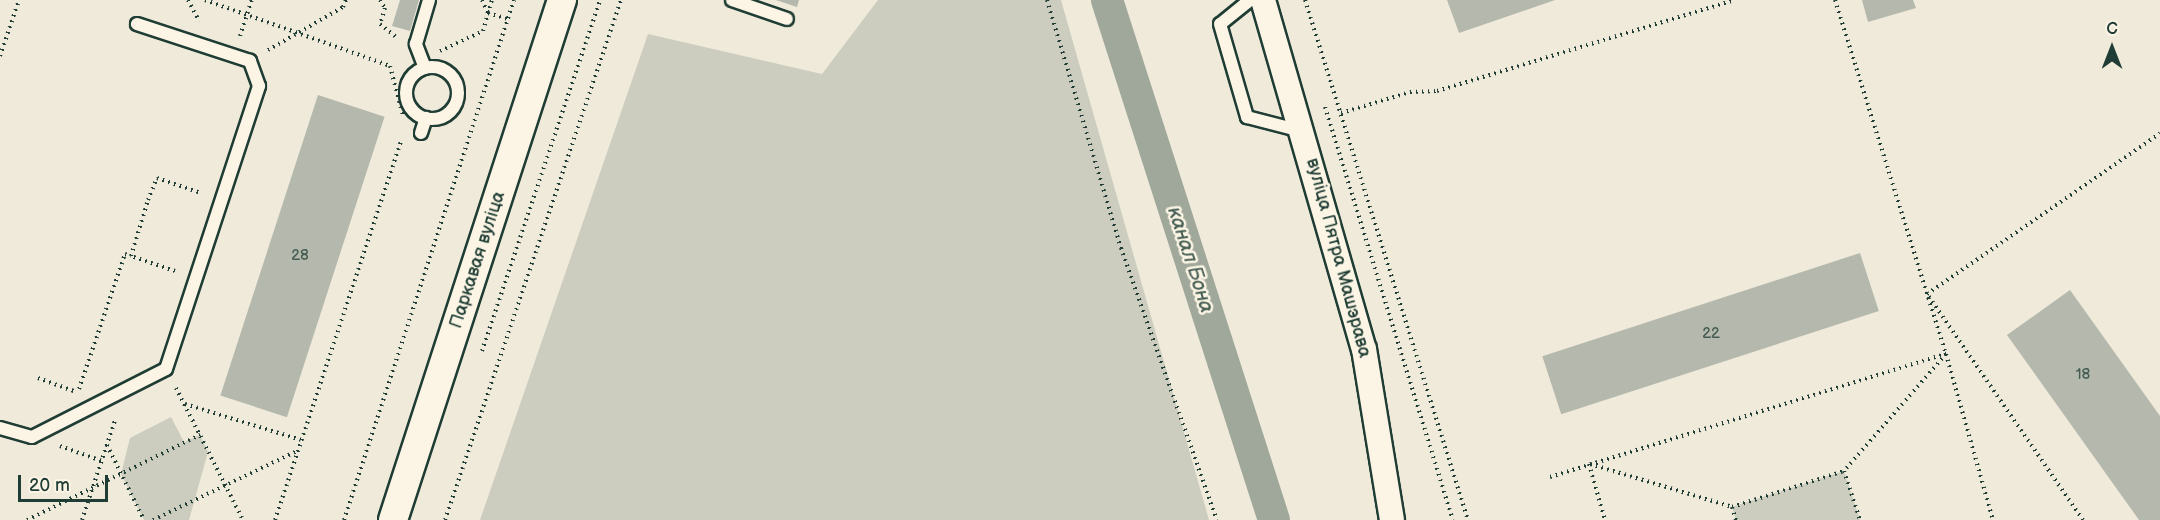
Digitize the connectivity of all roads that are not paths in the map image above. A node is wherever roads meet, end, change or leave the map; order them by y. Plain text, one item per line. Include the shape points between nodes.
1 (429, 0) edge
2 (562, 0) edge
3 (732, 0) edge
4 (1250, 0) edge
5 (1263, 0) edge
6 (787, 19) dead end
7 (137, 24) dead end
8 (425, 68) junction
9 (426, 118) junction
10 (421, 133) dead end
11 (1304, 134) junction
12 (0, 428) edge
13 (393, 520) edge
14 (1392, 520) edge

1 - 8 lane via 416,44
2 - 13 street, Паркавая вуліца
3 - 6 lane
4 - 11 lane via 1220,24 1247,117 1290,125
5 - 11 street, вуліца Пятра Машэрава
7 - 12 lane via 250,61 260,86 166,369 32,437
8 - 9 lane via 411,78 406,94 412,109
8 - 9 lane via 449,74 458,97 443,117
9 - 10 lane
11 - 14 street, вуліца Пятра Машэрава via 1364,349

